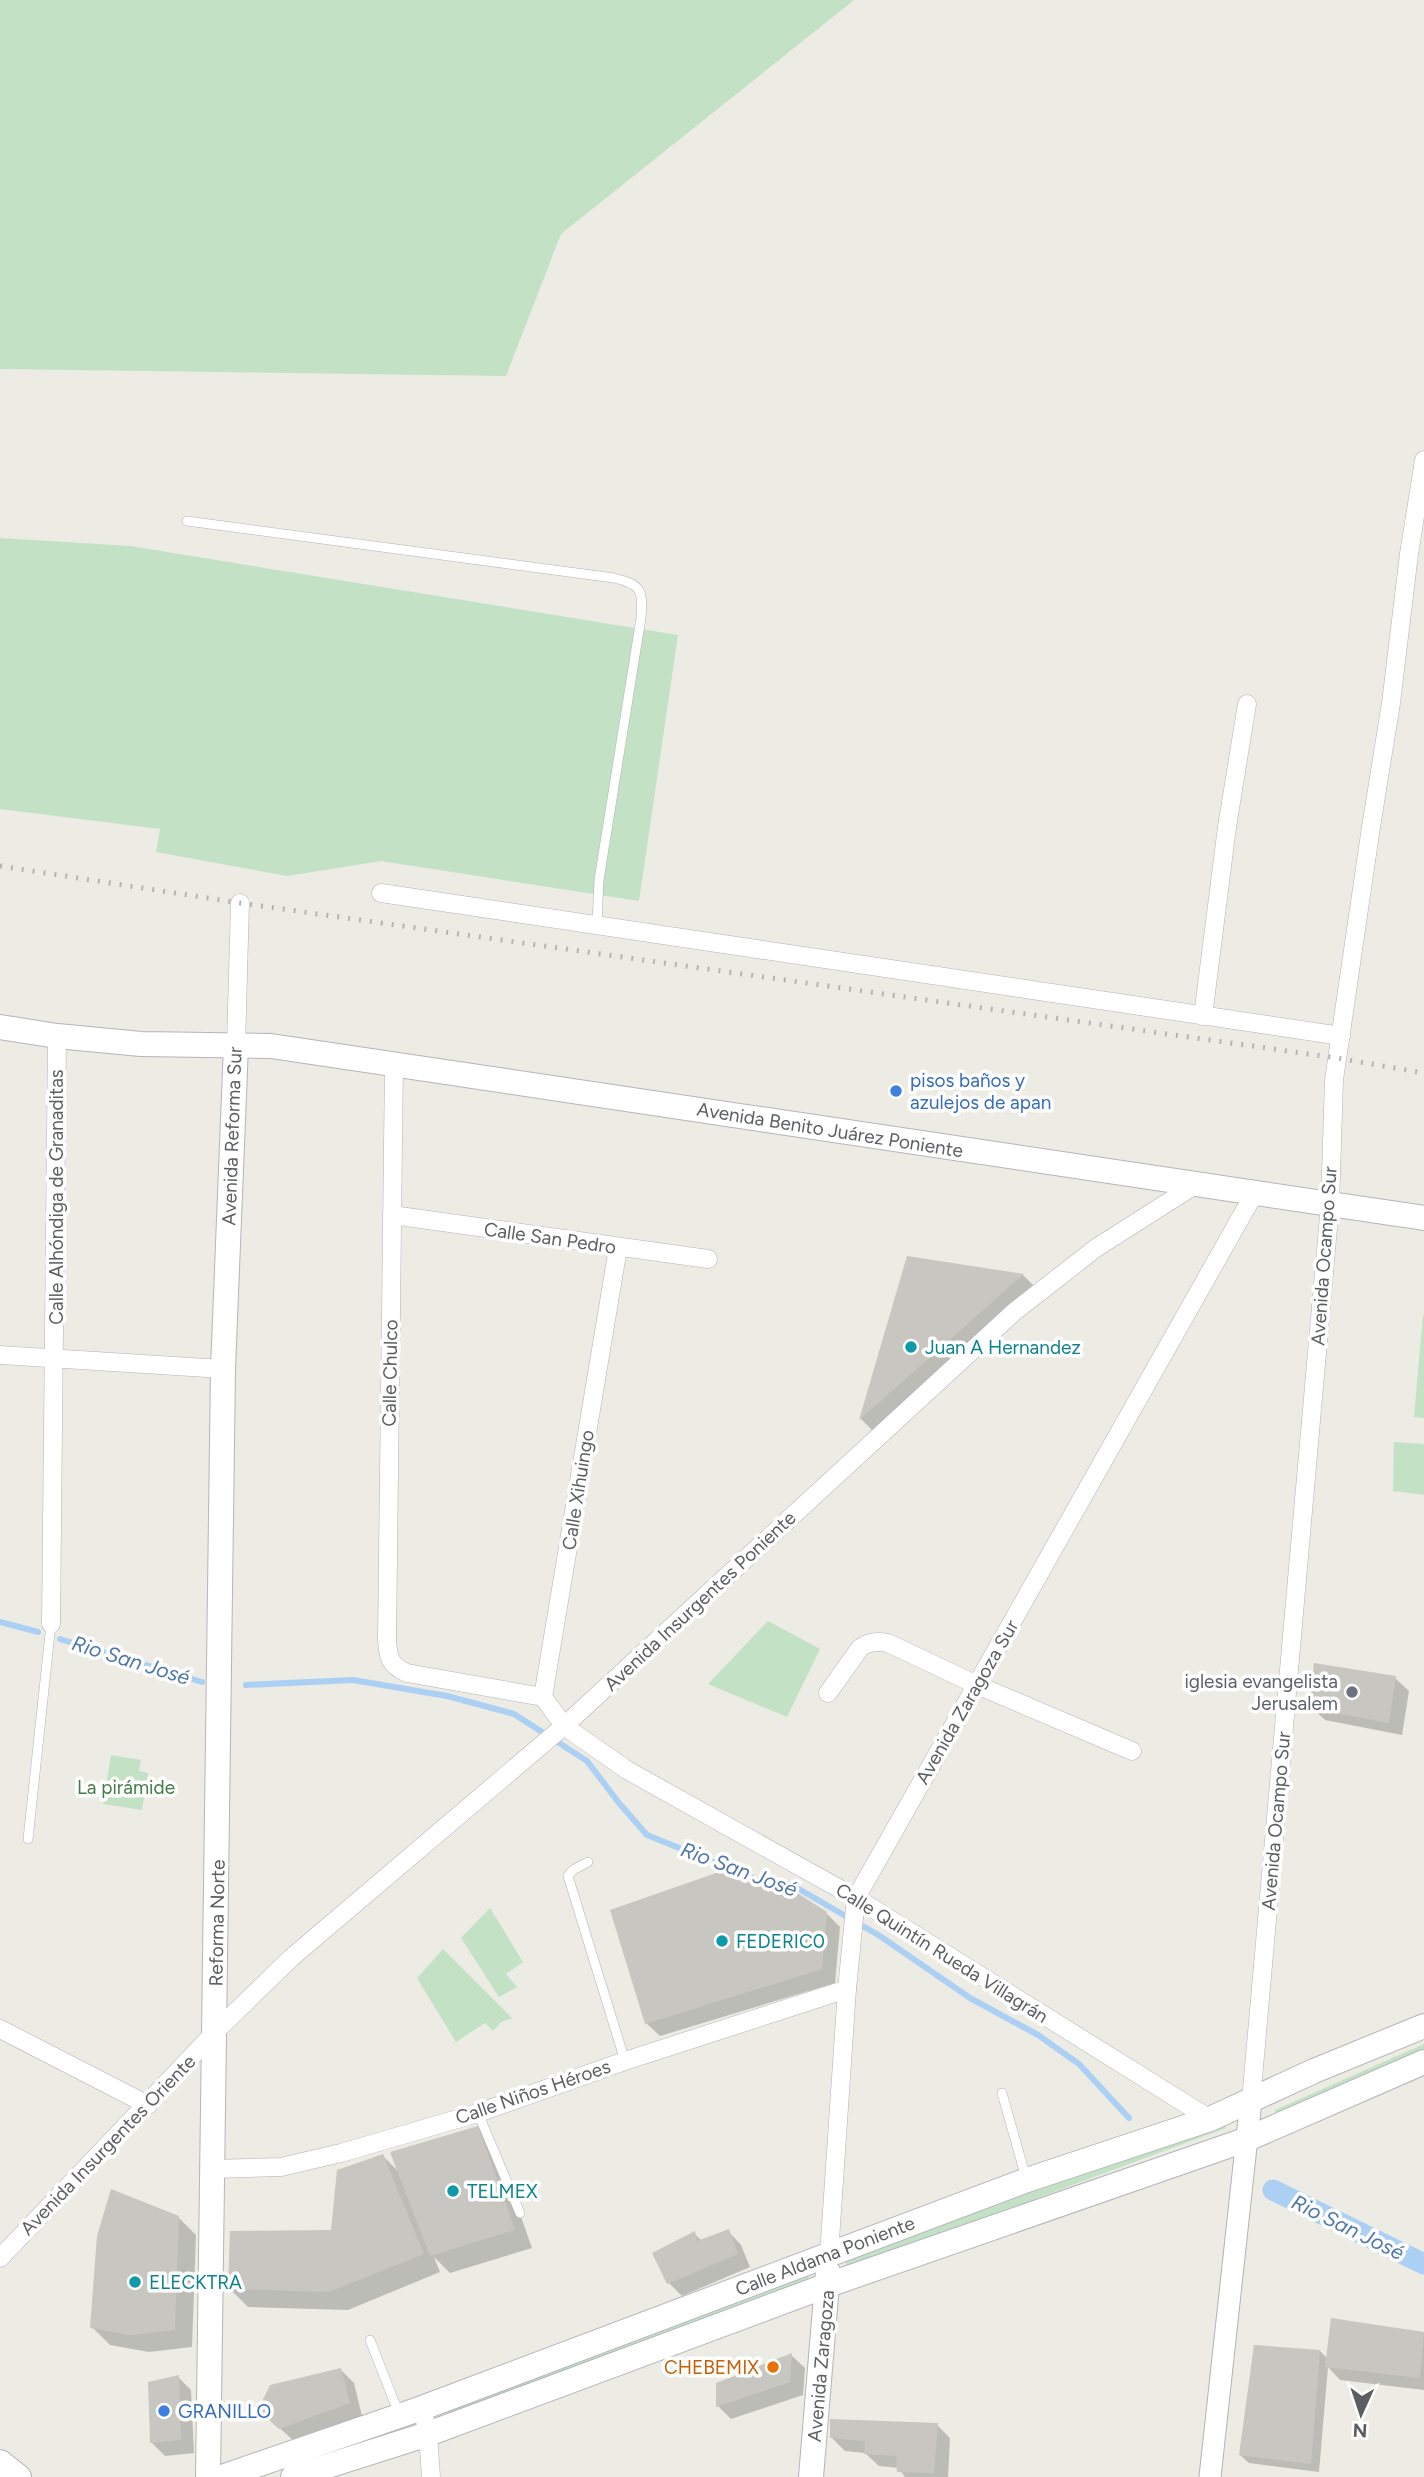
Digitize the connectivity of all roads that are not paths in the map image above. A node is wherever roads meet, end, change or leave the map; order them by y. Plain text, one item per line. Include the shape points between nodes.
1 (1424, 460) edge
2 (187, 521) dead end
3 (1247, 704) dead end
4 (381, 893) dead end
5 (240, 903) dead end
6 (597, 924) junction
7 (1203, 1016) junction
8 (0, 1027) edge
9 (57, 1035) junction
10 (1341, 1036) junction
11 (236, 1045) junction
12 (394, 1064) junction
13 (1195, 1185) junction
14 (1254, 1194) junction
15 (1330, 1205) junction
16 (392, 1214) junction
17 (1424, 1219) edge
18 (618, 1248) junction
19 (708, 1259) dead end
20 (0, 1354) edge
21 (55, 1358) junction
22 (223, 1369) junction
23 (51, 1624) joint
24 (977, 1685) junction
25 (828, 1693) dead end
26 (543, 1697) junction
27 (561, 1729) junction
28 (1132, 1751) dead end
29 (28, 1839) dead end
30 (588, 1861) dead end
31 (855, 1906) junction
32 (847, 1989) junction
33 (1424, 2026) edge
34 (0, 2029) edge
35 (216, 2031) junction
36 (625, 2061) junction
37 (1424, 2062) edge
38 (1002, 2093) dead end
39 (1251, 2101) junction
40 (148, 2105) junction
41 (478, 2113) junction
42 (1210, 2119) junction
43 (1245, 2140) junction
44 (214, 2169) junction
45 (1027, 2180) junction
46 (520, 2213) dead end
47 (829, 2255) junction
48 (0, 2258) edge
49 (828, 2285) junction
50 (370, 2340) dead end
51 (411, 2412) junction
52 (428, 2434) junction
53 (0, 2462) edge
54 (19, 2477) edge
55 (208, 2477) edge
56 (222, 2477) edge
57 (293, 2477) edge
58 (431, 2477) edge
59 (811, 2477) edge
60 (1210, 2477) edge

1 - 10 street, Avenida Ocampo Sur
2 - 6 lane via 600,576 635,585 641,591 642,618 599,880
3 - 7 street
4 - 6 street
5 - 11 street, Avenida Reforma Sur
6 - 7 street
7 - 10 street
8 - 9 main road, Avenida Benito Juárez Poniente
9 - 11 main road, Avenida Benito Juárez Poniente via 141,1044
9 - 21 street, Calle Alhóndiga de Granaditas
10 - 15 street, Avenida Ocampo Sur via 1334,1080
11 - 12 main road, Avenida Benito Juárez Poniente
11 - 22 main road, Avenida Reforma Sur
12 - 13 main road, Avenida Benito Juárez Poniente
12 - 16 street, Calle Chulco
13 - 14 main road, Avenida Benito Juárez Poniente
13 - 27 street, Avenida Insurgentes Poniente via 1096,1248 1014,1312
14 - 15 main road, Avenida Benito Juárez Poniente
14 - 24 street, Avenida Zaragoza Sur
15 - 17 main road, Avenida Benito Juárez Poniente
15 - 39 street, Avenida Ocampo Sur
16 - 18 street, Calle San Pedro
16 - 26 street, Calle Chulco via 389,1658 407,1673
18 - 19 street, Calle San Pedro
18 - 26 street, Calle Xihuingo
20 - 21 street
21 - 22 street
21 - 23 street, Calle Alhóndiga de Granaditas
22 - 35 main road, Reforma Norte
23 - 29 lane
24 - 25 street via 879,1641 860,1648
24 - 28 street
24 - 31 street, Avenida Zaragoza Sur
26 - 27 street
27 - 31 street, Calle Quintín Rueda Villagrán
27 - 35 street, Avenida Insurgentes Poniente via 291,1958
30 - 36 lane via 569,1873 570,1883
31 - 32 street, Avenida Zaragoza Sur
31 - 42 street, Calle Quintín Rueda Villagrán
32 - 36 street, Calle Niños Héroes
32 - 47 street, Avenida Zaragoza Sur
33 - 39 main road, Calle Aldama Poniente
34 - 40 street
35 - 40 street, Avenida Insurgentes Oriente
35 - 44 main road, Reforma Norte
36 - 41 street, Calle Niños Héroes
37 - 43 main road, Calle Aldama Poniente
38 - 45 lane
39 - 42 main road, Calle Aldama Poniente
39 - 43 street, Avenida Ocampo Sur
40 - 48 street, Avenida Insurgentes Oriente
41 - 44 street, Calle Niños Héroes via 281,2167
41 - 46 lane
42 - 45 main road, Calle Aldama Poniente
43 - 49 main road, Calle Aldama Poniente
43 - 60 street, Avenida Ocampo Sur
44 - 55 main road, Reforma Norte
45 - 47 main road, Calle Aldama Poniente
47 - 49 main road, Avenida Zaragoza
47 - 51 main road, Calle Aldama Poniente
49 - 52 main road, Calle Aldama Poniente
49 - 59 main road, Avenida Zaragoza
50 - 51 lane
51 - 52 street
51 - 56 main road, Calle Aldama Poniente
52 - 57 main road, Calle Aldama Poniente
52 - 58 street
53 - 54 main road

